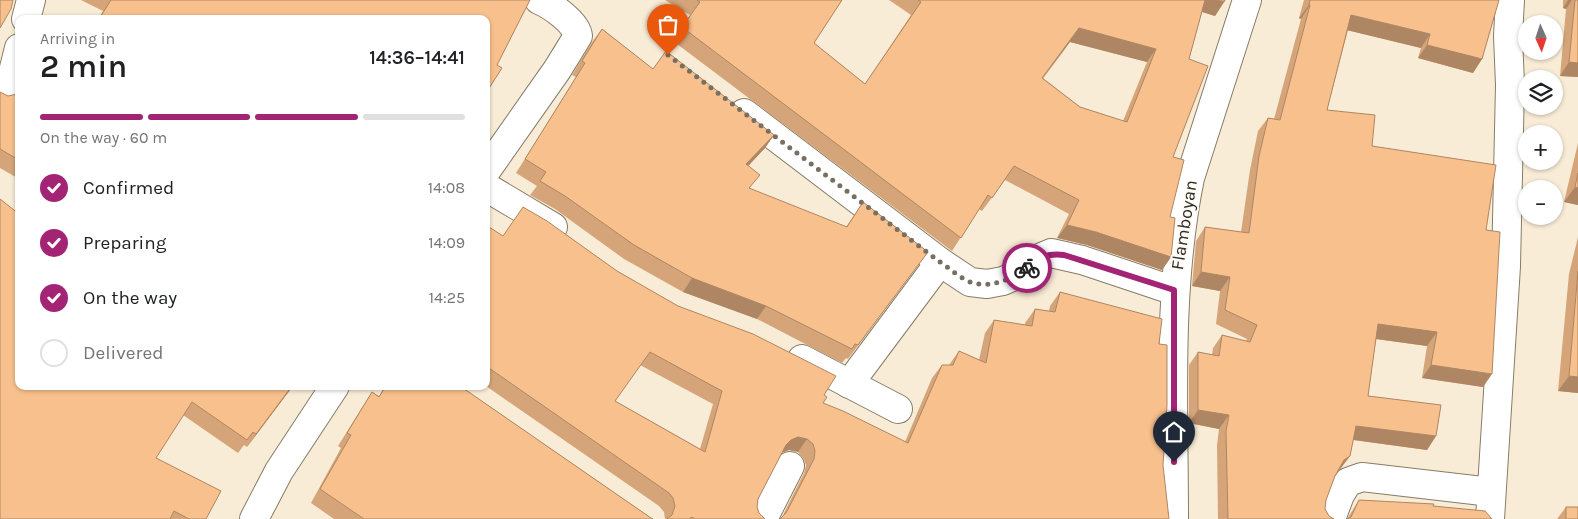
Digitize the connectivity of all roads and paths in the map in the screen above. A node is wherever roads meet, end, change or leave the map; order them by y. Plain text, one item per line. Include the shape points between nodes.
1 (30, 0) edge
2 (1247, 0) edge
3 (1510, 0) edge
4 (555, 4) edge
5 (27, 15) edge
6 (15, 59) edge
7 (8, 79) edge
8 (722, 96) edge
9 (490, 165) edge
10 (490, 189) edge
11 (577, 244) edge
12 (940, 262) junction
13 (1174, 290) junction
14 (784, 350) edge
15 (849, 384) junction
16 (332, 390) edge
17 (898, 409) dead end
18 (790, 466) dead end
19 (1491, 492) junction
20 (254, 519) edge
21 (763, 519) edge
22 (1174, 519) edge
23 (1331, 519) edge
24 (1490, 519) edge

1 - 5 street
2 - 13 street, Flamboyan via 1190,178
3 - 19 street via 1506,266
4 - 9 street via 576,27 578,36
6 - 7 street
8 - 12 street
10 - 11 street
12 - 13 street via 970,282 986,284 1019,274 1037,259 1051,254 1082,260
12 - 15 street
13 - 22 street, Flamboyan
14 - 15 street
15 - 17 street
16 - 20 street via 279,471
18 - 21 street
19 - 23 street via 1362,477 1348,482
19 - 24 street

